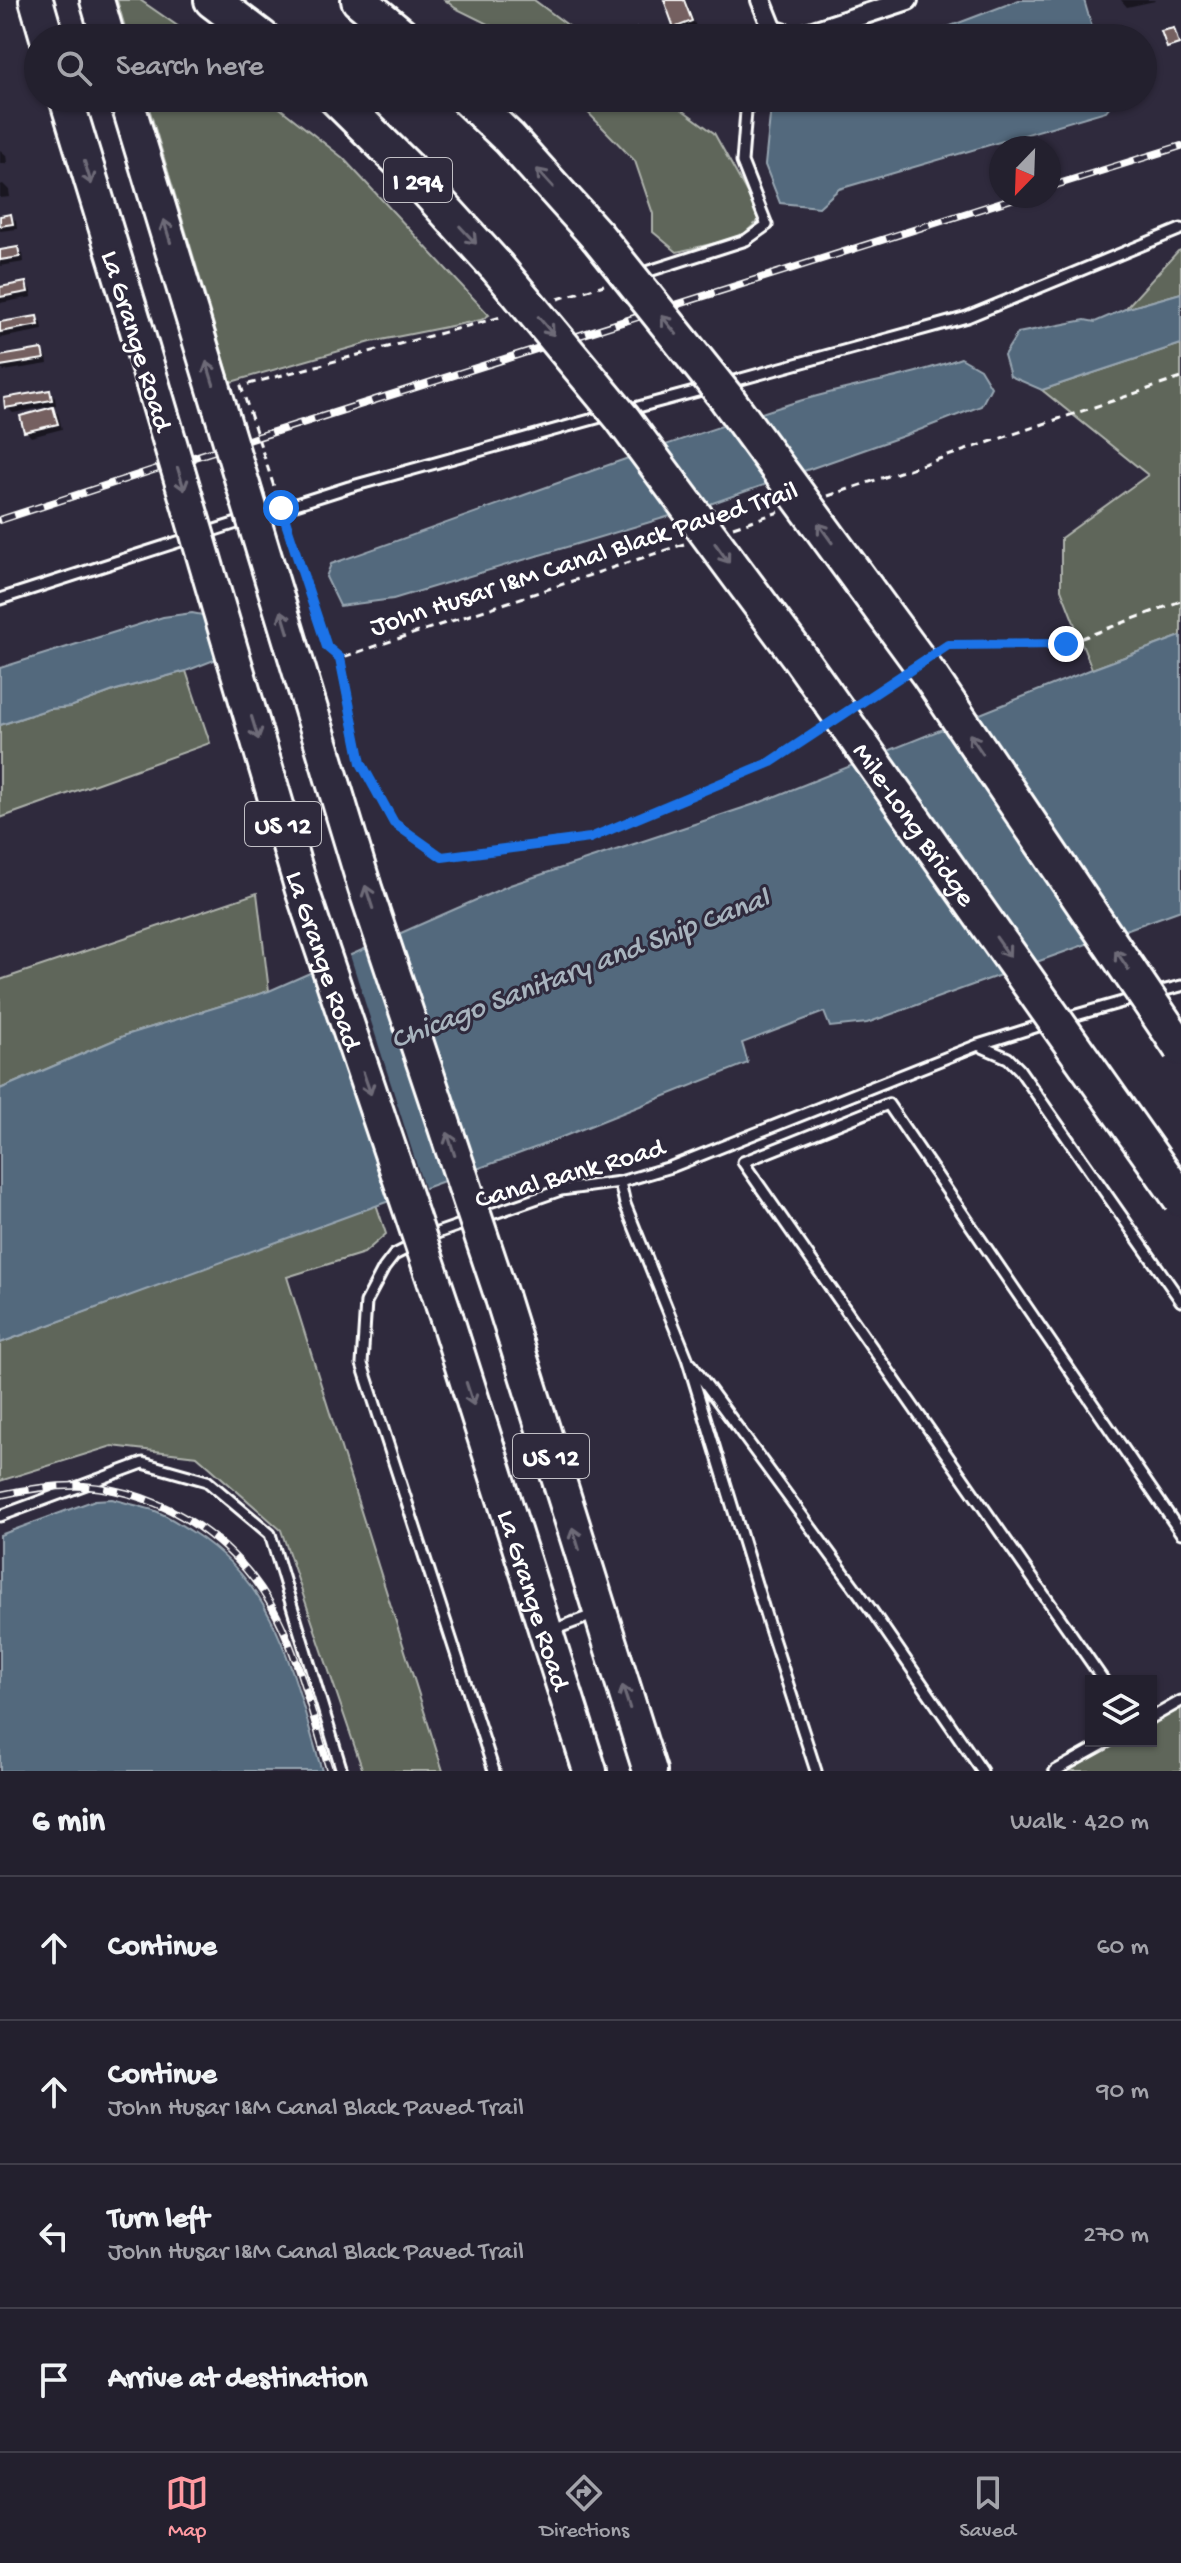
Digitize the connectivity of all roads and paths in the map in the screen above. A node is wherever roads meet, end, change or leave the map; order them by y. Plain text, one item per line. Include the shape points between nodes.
1 (36, 0) edge
2 (97, 0) edge
3 (359, 0) edge
4 (761, 0) edge
5 (908, 0) edge
6 (214, 1) edge
7 (43, 24) edge
8 (104, 24) edge
9 (244, 24) edge
10 (388, 24) edge
11 (768, 24) edge
12 (835, 24) edge
13 (70, 112) edge
14 (130, 112) edge
15 (350, 112) edge
16 (482, 112) edge
17 (746, 112) edge
18 (1181, 229) edge
19 (646, 272) joint
20 (557, 300) dead end
21 (513, 314) dead end
22 (1181, 378) edge
23 (818, 499) dead end
24 (281, 508) junction
25 (788, 509) dead end
26 (729, 529) dead end
27 (684, 544) dead end
28 (0, 599) edge
29 (1181, 601) edge
30 (935, 654) dead end
31 (340, 658) junction
32 (910, 670) dead end
33 (859, 704) dead end
34 (821, 729) dead end
35 (1181, 986) edge
36 (978, 1045) junction
37 (1181, 1048) edge
38 (620, 1182) junction
39 (1181, 1199) edge
40 (1181, 1301) edge
41 (687, 1358) junction
42 (0, 1516) edge
43 (1181, 1533) edge
44 (599, 1613) junction
45 (546, 1632) junction
46 (1100, 1675) edge
47 (1181, 1701) edge
48 (1157, 1715) edge
49 (1098, 1747) edge
50 (342, 1771) edge
51 (494, 1771) edge
52 (590, 1771) edge
53 (650, 1771) edge
54 (816, 1771) edge
55 (982, 1771) edge
56 (1055, 1771) edge

1 - 7 highway
2 - 8 highway
3 - 10 highway
4 - 11 street
5 - 12 street
6 - 9 highway
13 -> 45 highway, La Grange Road / US 12, bridge via 302,890
44 -> 14 highway, La Grange Road / US 12, bridge via 502,1298 365,888
15 -> 39 highway, Mile-Long Bridge / I 294, bridge via 496,266 622,418 797,654
37 -> 16 highway, bridge via 921,663 725,396 597,236
17 - 19 lane via 742,162 767,225 746,240
18 - 24 lane via 967,317
19 - 20 path
21 - 24 path via 241,386
22 - 23 path, John Husar I&M Canal Black Paved Trail
24 - 28 lane
24 - 31 path via 327,647
25 - 26 path, John Husar I&M Canal Black Paved Trail
27 - 31 path, John Husar I&M Canal Black Paved Trail
29 - 30 path via 1066,644 948,645
31 - 34 path, John Husar I&M Canal Black Paved Trail via 361,763 394,823 442,857 590,838 771,762
32 - 33 path
35 - 36 lane, Canal Bank Road
36 - 38 lane, Canal Bank Road via 671,1167
36 - 40 lane via 1019,1069
38 - 41 lane
38 - 51 lane, Canal Bank Road via 561,1190 437,1233 394,1255 366,1302 362,1364
41 - 54 lane
41 - 55 lane
42 - 50 lane via 143,1463 207,1481 270,1534
43 - 46 lane via 888,1104 743,1162
44 - 45 lane
53 -> 44 highway, La Grange Road / US 12
45 - 52 highway, La Grange Road / US 12
47 - 48 lane
49 - 56 lane

